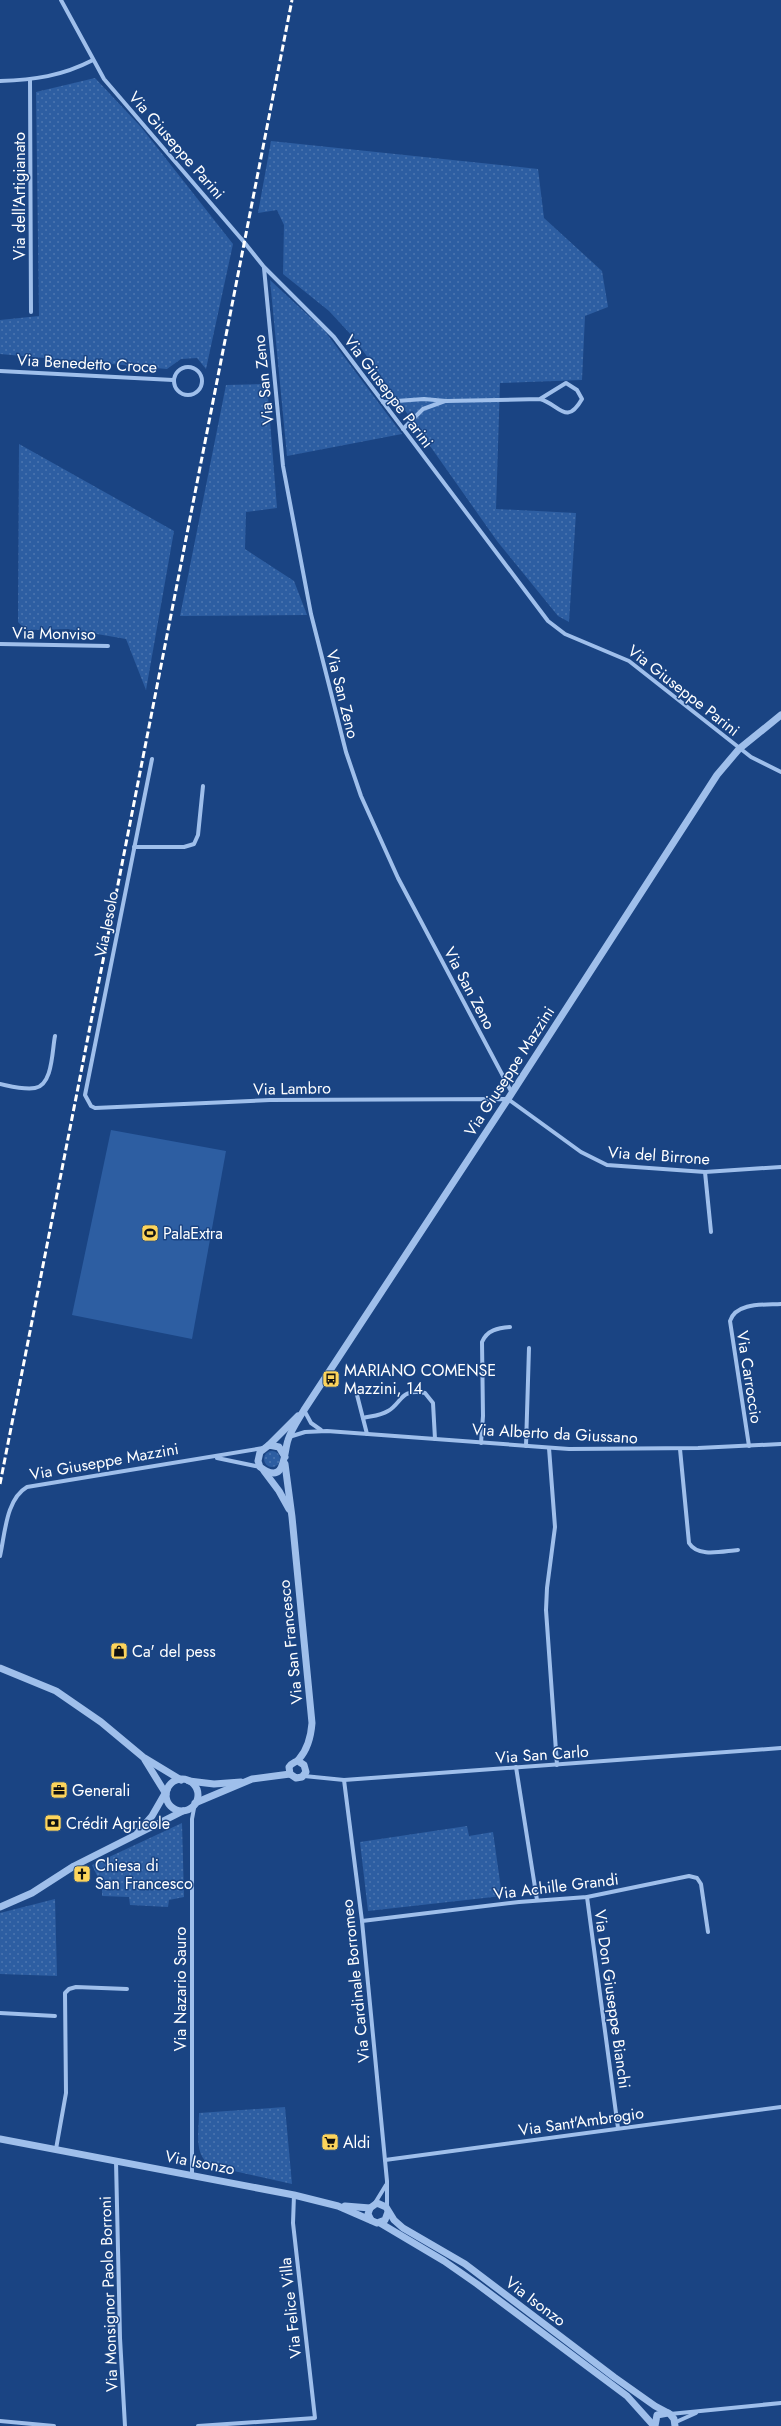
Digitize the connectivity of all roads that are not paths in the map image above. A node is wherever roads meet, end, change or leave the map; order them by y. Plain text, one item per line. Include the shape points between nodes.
1 (61, 0) edge
2 (93, 60) junction
3 (0, 80) edge
4 (30, 80) junction
5 (264, 267) junction
6 (32, 312) dead end
7 (0, 371) edge
8 (173, 380) junction
9 (540, 399) junction
10 (446, 401) junction
11 (383, 402) junction
12 (403, 429) junction
13 (0, 644) edge
14 (108, 646) dead end
15 (781, 714) edge
16 (740, 749) junction
17 (152, 759) dead end
18 (781, 772) edge
19 (202, 786) dead end
20 (134, 847) junction
21 (55, 1036) dead end
22 (0, 1084) edge
23 (85, 1095) joint
24 (510, 1096) junction
25 (781, 1167) edge
26 (705, 1172) junction
27 (711, 1232) dead end
28 (781, 1304) edge
29 (510, 1327) dead end
30 (529, 1348) dead end
31 (356, 1391) dead end
32 (304, 1410) junction
33 (299, 1417) junction
34 (363, 1418) junction
35 (309, 1421) junction
36 (327, 1431) junction
37 (367, 1434) junction
38 (289, 1437) junction
39 (435, 1439) junction
40 (481, 1442) junction
41 (781, 1444) edge
42 (526, 1446) junction
43 (749, 1446) junction
44 (266, 1447) junction
45 (549, 1448) junction
46 (680, 1449) junction
47 (213, 1457) junction
48 (285, 1460) junction
49 (261, 1468) junction
50 (292, 1517) junction
51 (738, 1550) dead end
52 (0, 1556) edge
53 (0, 1668) edge
54 (781, 1748) edge
55 (143, 1757) junction
56 (298, 1761) junction
57 (558, 1765) junction
58 (516, 1767) junction
59 (290, 1774) junction
60 (304, 1776) junction
61 (181, 1780) junction
62 (344, 1780) junction
63 (189, 1781) junction
64 (245, 1782) junction
65 (166, 1793) junction
66 (195, 1803) junction
67 (184, 1811) junction
68 (130, 1839) junction
69 (587, 1897) junction
70 (537, 1900) junction
71 (0, 1907) edge
72 (362, 1921) junction
73 (708, 1932) dead end
74 (127, 1989) dead end
75 (0, 2013) edge
76 (55, 2016) dead end
77 (781, 2107) edge
78 (618, 2128) junction
79 (0, 2139) edge
80 (56, 2149) junction
81 (116, 2160) junction
82 (385, 2160) junction
83 (192, 2175) junction
84 (387, 2181) junction
85 (294, 2195) junction
86 (338, 2206) junction
87 (372, 2206) junction
88 (388, 2210) junction
89 (371, 2220) junction
90 (380, 2223) junction
91 (781, 2403) edge
92 (700, 2411) junction
93 (669, 2413) junction
94 (0, 2420) edge
95 (652, 2424) edge
96 (676, 2424) edge
97 (54, 2426) edge
98 (125, 2426) edge
99 (198, 2426) edge

1 - 2 street, Via Giuseppe Parini
2 - 4 street via 58,75
2 - 5 street, Via Giuseppe Parini via 104,79
3 - 4 street
4 - 6 street, Via dell'Artigianato
5 - 11 street, Via Giuseppe Parini via 325,326
5 - 24 street, Via San Zeno via 283,466 311,614 343,745 361,796 398,878
7 - 8 street, Via Benedetto Croce
8 - 8 street, Via Benedetto Croce via 179,392 188,395 197,391 202,383 198,370 189,366 177,371
9 - 9 street via 549,401 561,412 570,413 576,410 582,399 577,390 566,383
9 - 10 street
10 - 11 street via 424,399
10 - 12 street via 422,409
11 - 12 street, Via Giuseppe Parini
12 - 16 street, Via Giuseppe Parini via 528,598 550,623 568,635 629,661
13 - 14 street, Via Monviso
15 - 16 street, Via Giuseppe Mazzini
16 - 18 street, Via Giuseppe Parini via 762,765
16 - 24 street, Via Giuseppe Mazzini via 717,775
17 - 20 street, Via Jesolo
19 - 20 street via 198,838 194,844 184,847
20 - 23 street, Via Jesolo
21 - 22 street via 47,1077 43,1084 32,1088
23 - 24 street, Via Lambro via 88,1104 95,1108 270,1100
24 - 26 street, Via del Birrone via 578,1151 599,1162 626,1167
24 - 32 street, Via Giuseppe Mazzini
25 - 26 street, Via del Birrone
26 - 27 street
28 - 43 street, Via Carroccio via 742,1308 734,1313 730,1321
29 - 40 street via 493,1330 482,1342
30 - 42 street
31 - 34 street
32 - 33 street, Via Giuseppe Mazzini
32 - 35 street
33 - 35 street, Via Alberto da Giussano
33 - 38 street, Via Giuseppe Mazzini
33 - 44 street, Via Giuseppe Mazzini
34 - 37 street
34 - 39 street via 386,1412 402,1396 417,1392 425,1393 433,1403
35 - 36 street, Via Alberto da Giussano via 316,1428
36 - 37 street, Via Alberto da Giussano
36 - 38 street, Via Alberto da Giussano via 309,1431
37 - 39 street, Via Alberto da Giussano
38 - 48 street, Via Giuseppe Mazzini
39 - 40 street, Via Alberto da Giussano
40 - 42 street, Via Alberto da Giussano
41 - 43 street, Via Alberto da Giussano
42 - 45 street, Via Alberto da Giussano
43 - 46 street, Via Alberto da Giussano
44 - 47 street, Via Giuseppe Mazzini
44 - 48 street via 279,1447
44 - 49 street via 258,1456
45 - 46 street, Via Alberto da Giussano
45 - 57 street via 555,1528 546,1600
46 - 51 street via 689,1543 700,1552
47 - 49 street, Via Giuseppe Mazzini
47 - 52 street, Via Giuseppe Mazzini via 27,1487 13,1503
48 - 49 street via 279,1471
48 - 50 street, Via San Francesco
49 - 50 street, Via San Francesco via 279,1491
50 - 56 street, Via San Francesco via 312,1723 308,1745
53 - 55 street via 56,1691 96,1718
54 - 57 street, Via San Carlo
55 - 61 street
55 - 65 street
56 - 59 street, Via San Francesco via 290,1767
56 - 60 street via 304,1765
57 - 58 street, Via San Carlo
58 - 62 street, Via San Carlo
58 - 70 street
59 - 60 street via 296,1778
59 - 64 street via 265,1776
60 - 62 street, Via San Carlo
61 - 63 street
61 - 65 street via 171,1784
62 - 72 street, Via Cardinale Borromeo
63 - 64 street via 214,1784
63 - 66 street via 196,1789
64 - 66 street
65 - 67 street via 170,1805 178,1811
65 - 68 street via 148,1821
66 - 67 street
66 - 83 street, Via Nazario Sauro via 192,1819
67 - 68 street
68 - 71 street via 74,1866 29,1895
69 - 70 street, Via Achille Grandi
69 - 73 street, Via Achille Grandi via 691,1876 701,1884
69 - 78 street, Via Don Giuseppe Bianchi
70 - 72 street, Via Achille Grandi
72 - 82 street, Via Cardinale Borromeo
74 - 80 street via 76,1987 65,1993 66,2093
75 - 76 street
77 - 78 street, Via Sant'Ambrogio
78 - 82 street, Via Sant'Ambrogio
79 - 80 street, Via Isonzo
80 - 81 street, Via Isonzo
81 - 83 street, Via Isonzo
81 - 98 street, Via Monsignor Paolo Borroni via 120,2338
82 - 84 street, Via Cardinale Borromeo
83 - 85 street, Via Isonzo
84 - 87 street
84 - 88 street, Via Cardinale Borromeo
85 - 86 street, Via Isonzo
85 - 99 street, Via Felice Villa via 293,2223 315,2418
86 - 87 street, Via Isonzo
86 - 89 street, Via Isonzo
87 - 88 street via 383,2205
87 - 89 street via 368,2214
88 - 90 street via 387,2218
88 - 93 street, Via Isonzo via 403,2228 465,2264 595,2363
89 - 90 street
90 - 95 street, Via Isonzo via 477,2284 627,2396
91 - 92 street
92 - 93 street
92 - 96 street
93 - 95 street via 659,2414
93 - 96 street
94 - 97 street

